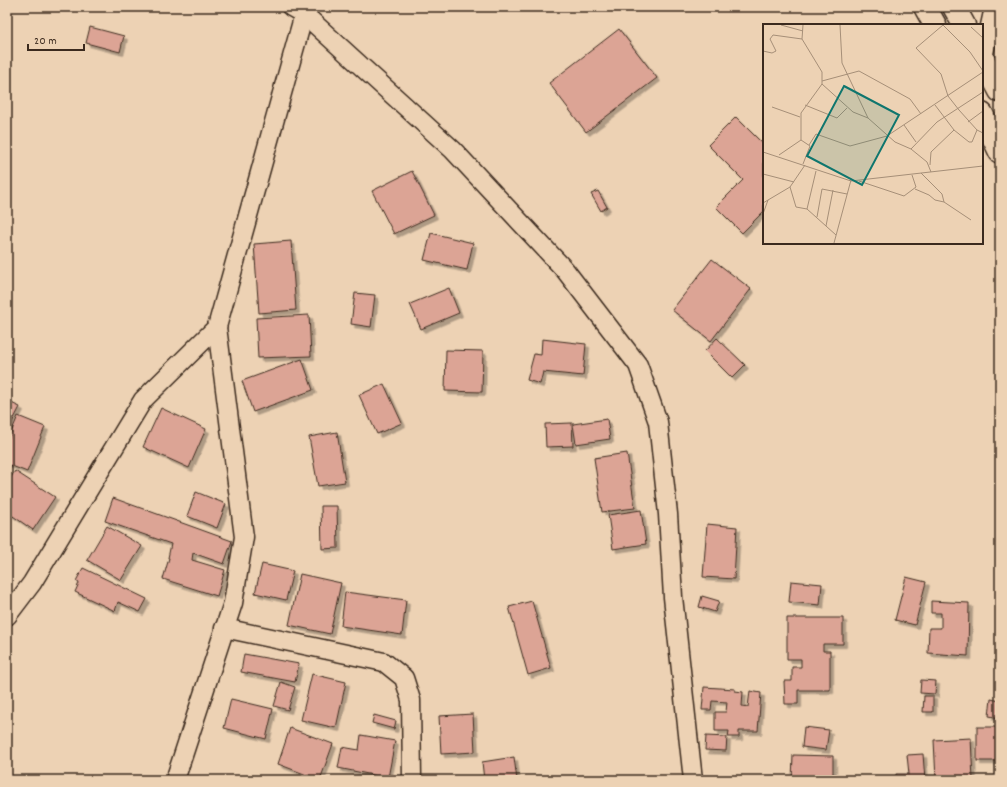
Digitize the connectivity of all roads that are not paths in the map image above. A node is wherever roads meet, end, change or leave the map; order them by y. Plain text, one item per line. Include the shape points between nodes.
1 (925, 7) edge
2 (954, 7) edge
3 (992, 7) edge
4 (301, 10) edge
5 (934, 24) edge
6 (963, 24) edge
7 (983, 53) edge
8 (983, 60) edge
9 (1000, 91) edge
10 (983, 116) edge
11 (1000, 152) edge
12 (217, 327) junction
13 (7, 616) edge
14 (224, 628) junction
15 (175, 780) edge
16 (412, 780) edge
17 (693, 780) edge

1 - 5 highway
2 - 6 highway
3 - 7 street
4 - 12 street
4 - 17 street via 453,150 565,270 638,365 658,422
8 - 9 highway
10 - 11 highway
12 - 13 street via 143,400 32,583
12 - 14 street via 244,537 233,603
14 - 15 street
14 - 16 street via 384,662 404,678 411,700

